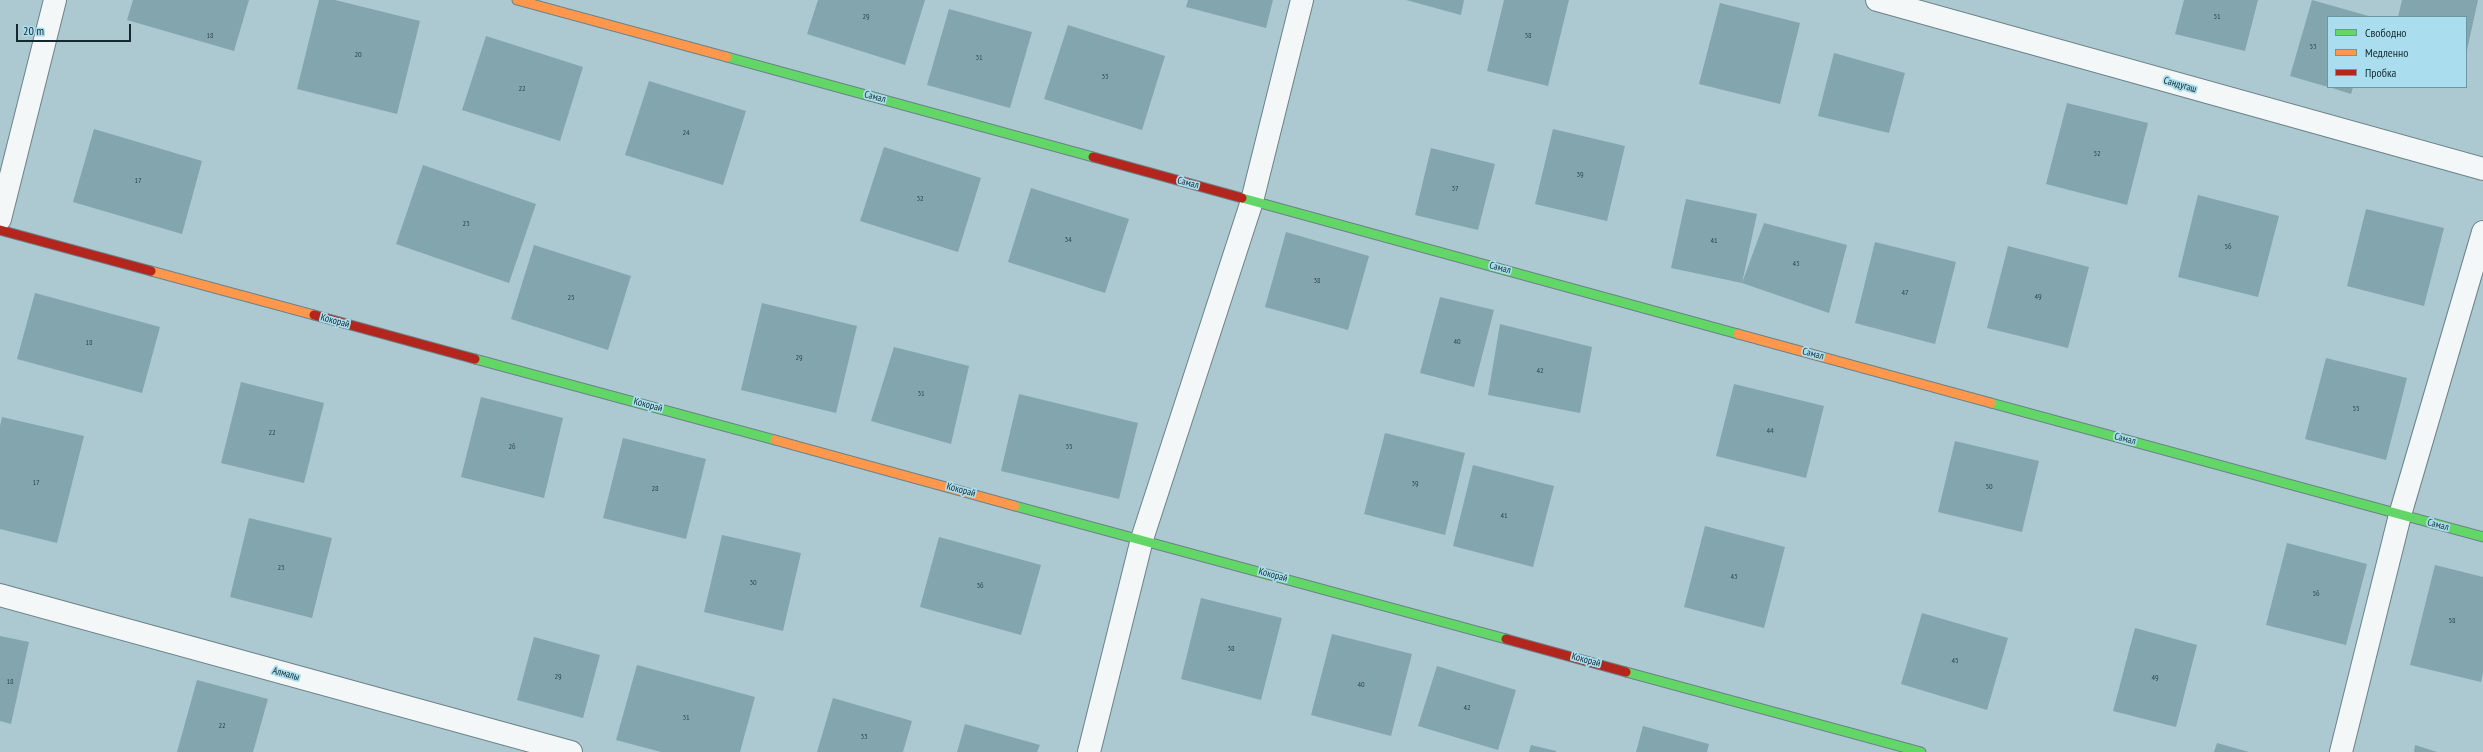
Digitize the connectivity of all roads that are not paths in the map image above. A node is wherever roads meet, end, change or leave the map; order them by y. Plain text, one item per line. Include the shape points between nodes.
1 (55, 0) edge
2 (517, 0) edge
3 (1302, 0) edge
4 (1877, 0) edge
5 (2483, 169) edge
6 (1252, 200) junction
7 (0, 219) edge
8 (0, 230) edge
9 (2483, 232) edge
10 (2400, 515) junction
11 (2483, 537) edge
12 (1142, 539) junction
13 (0, 595) edge
14 (571, 752) edge
15 (1089, 752) edge
16 (1921, 752) edge
17 (2341, 752) edge

1 - 7 street
2 - 6 street, Самал
3 - 6 street
4 - 5 street, Сандугаш
6 - 10 street, Самал
6 - 12 street
8 - 12 street, Кокорай
9 - 10 street
10 - 11 street, Самал
10 - 17 street
12 - 15 street
12 - 16 street, Кокорай
13 - 14 street, Алмалы

